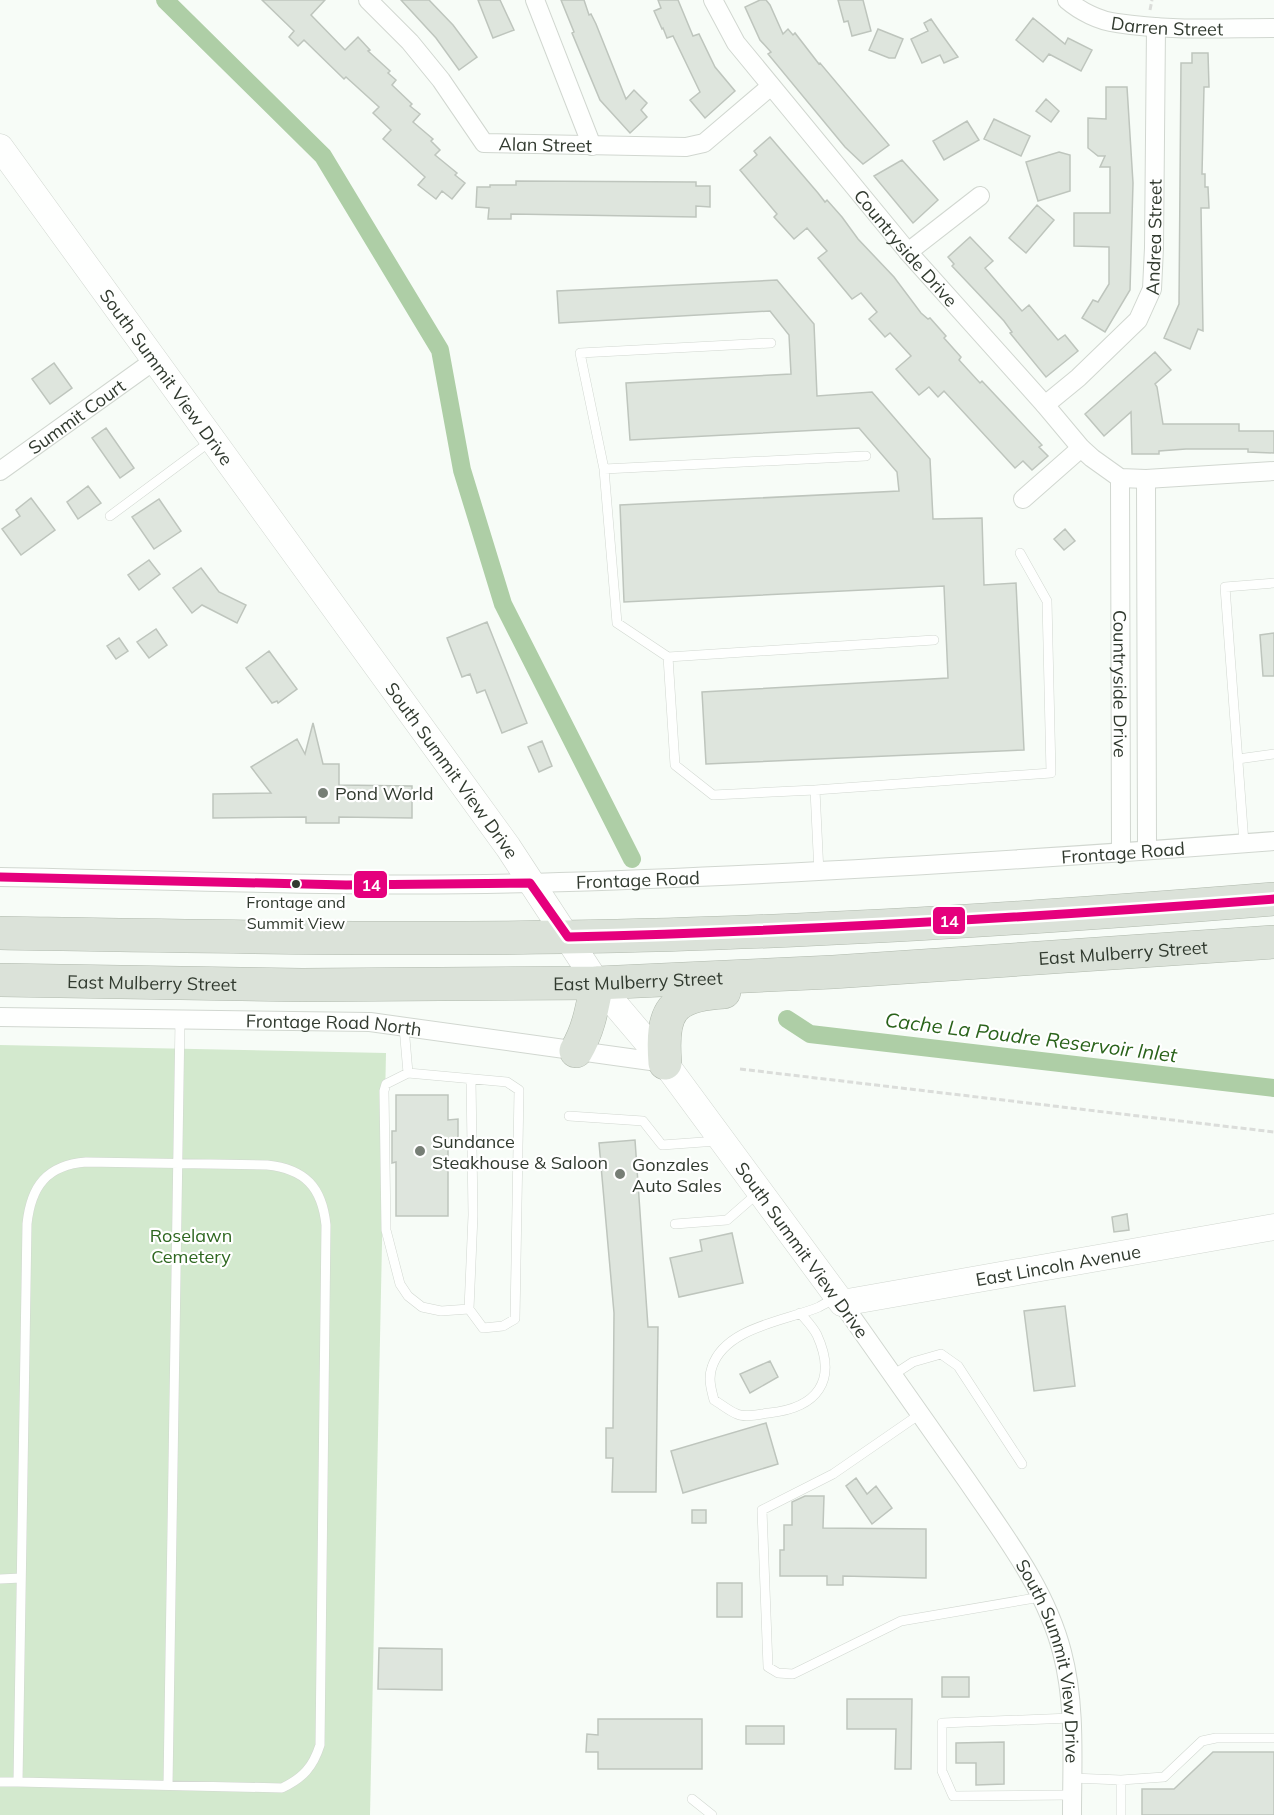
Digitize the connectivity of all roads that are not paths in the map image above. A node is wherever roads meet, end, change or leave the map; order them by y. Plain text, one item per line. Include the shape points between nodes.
1 (368, 0) edge
2 (536, 0) edge
3 (713, 0) edge
4 (1067, 0) edge
5 (1156, 27) junction
6 (1274, 28) edge
7 (771, 86) junction
8 (592, 146) junction
9 (0, 147) edge
10 (980, 196) dead end
11 (908, 252) junction
12 (771, 343) dead end
13 (155, 360) junction
14 (1045, 405) junction
15 (213, 440) junction
16 (1081, 448) junction
17 (866, 456) dead end
18 (604, 469) junction
19 (0, 471) edge
20 (1274, 471) edge
21 (1120, 478) junction
22 (1146, 479) junction
23 (1023, 499) dead end
24 (110, 516) dead end
25 (1020, 553) dead end
26 (1274, 583) edge
27 (934, 640) dead end
28 (668, 657) junction
29 (1274, 754) edge
30 (1238, 759) junction
31 (815, 790) junction
32 (1274, 841) edge
33 (1244, 843) junction
34 (1147, 850) junction
35 (1121, 851) junction
36 (819, 873) junction
37 (0, 878) edge
38 (530, 883) junction
39 (1274, 899) edge
40 (0, 933) edge
41 (568, 937) junction
42 (1274, 942) edge
43 (833, 972) junction
44 (0, 980) edge
45 (597, 984) junction
46 (0, 1017) edge
47 (180, 1019) junction
48 (404, 1027) junction
49 (576, 1051) junction
50 (666, 1063) junction
51 (408, 1073) junction
52 (471, 1079) junction
53 (569, 1116) dead end
54 (722, 1140) junction
55 (177, 1164) junction
56 (760, 1192) junction
57 (675, 1224) dead end
58 (1274, 1227) edge
59 (840, 1300) junction
60 (469, 1309) junction
61 (800, 1313) junction
62 (893, 1376) junction
63 (920, 1414) junction
64 (1022, 1464) dead end
65 (21, 1578) junction
66 (0, 1579) edge
67 (1041, 1597) junction
68 (1071, 1718) junction
69 (1274, 1738) edge
70 (1121, 1780) junction
71 (0, 1782) edge
72 (18, 1782) junction
73 (168, 1785) junction
74 (1072, 1786) junction
75 (692, 1799) dead end
76 (712, 1815) edge
77 (1072, 1815) edge
78 (1121, 1815) edge

1 - 8 street, Alan Street via 410,42 484,143
2 - 8 street
3 - 7 street, Countryside Drive via 736,43
4 - 5 street, Darren Street via 1078,9 1114,23
5 - 6 street, Darren Street
5 - 14 street, Andrea Street via 1152,289 1138,320
7 - 8 street, Alan Street via 704,143 686,147
7 - 11 street, Countryside Drive
9 - 13 street, South Summit View Drive
10 - 11 street
11 - 14 street, Countryside Drive
12 - 18 lane via 580,353
13 - 15 street, South Summit View Drive
13 - 19 street, Summit Court
14 - 16 street, Countryside Drive
15 - 24 lane
15 - 38 street, South Summit View Drive via 508,847
16 - 21 street, Countryside Drive
16 - 23 street
17 - 18 lane
18 - 28 lane via 617,623
20 - 22 street
21 - 22 street
21 - 35 street, Countryside Drive
22 - 34 street, Countryside Drive
25 - 31 lane via 1047,601 1051,773
26 - 30 lane via 1225,587
27 - 28 lane
28 - 31 lane via 675,765 713,795
29 - 30 lane
30 - 33 lane
31 - 36 lane
32 - 33 street, Frontage Road
33 - 34 street, Frontage Road
34 - 35 street, Frontage Road
35 - 36 street, Frontage Road
36 - 38 street, Frontage Road
37 - 38 street, Frontage Road via 346,885
38 - 41 street, South Summit View Drive
39 - 41 highway via 1078,915
40 - 41 highway via 366,939
41 - 45 street, South Summit View Drive
42 - 43 highway, East Mulberry Street
43 - 45 highway, East Mulberry Street
43 - 50 highway via 774,988 708,993 686,1000 669,1015 664,1035
44 - 45 highway, East Mulberry Street
45 - 49 highway via 590,1021
45 - 50 street, South Summit View Drive
46 - 47 street, Frontage Road North
47 - 48 street, Frontage Road North via 370,1022
47 - 55 lane
48 - 49 street, Frontage Road North
48 - 51 lane
49 - 50 street, Frontage Road North
50 - 54 street, South Summit View Drive
51 - 52 lane
51 - 60 lane via 386,1084 384,1091 386,1230 397,1274 408,1296 422,1307 441,1311
52 - 60 lane via 473,1215
52 - 60 lane via 507,1082 519,1090 515,1319 503,1326 483,1328
53 - 54 lane via 643,1121 662,1145
54 - 56 street, South Summit View Drive
55 - 65 lane via 70,1163 42,1180 34,1192 27,1224
55 - 73 lane
55 - 73 lane via 285,1167 310,1184 325,1210 320,1744 307,1772 282,1788
56 - 57 lane via 727,1220
56 - 59 street, South Summit View Drive
58 - 59 street, East Lincoln Avenue
59 - 61 lane
59 - 62 street, South Summit View Drive
61 - 61 lane via 728,1343 712,1366 714,1400 739,1416 782,1412 820,1391 825,1377 824,1356 816,1333
62 - 63 street, South Summit View Drive
62 - 64 lane via 913,1362 941,1354 958,1366
63 - 67 street, South Summit View Drive via 1005,1536
63 - 67 lane via 833,1474 762,1510 768,1667 778,1673 793,1674 901,1622
65 - 66 lane
65 - 72 lane
67 - 68 street, South Summit View Drive via 1062,1652
68 - 74 street, South Summit View Drive
68 - 74 lane via 942,1724 942,1771 953,1796
69 - 70 lane via 1202,1741 1164,1777
70 - 74 lane
70 - 78 lane
71 - 72 lane
72 - 73 lane
74 - 77 street, South Summit View Drive
75 - 76 lane

